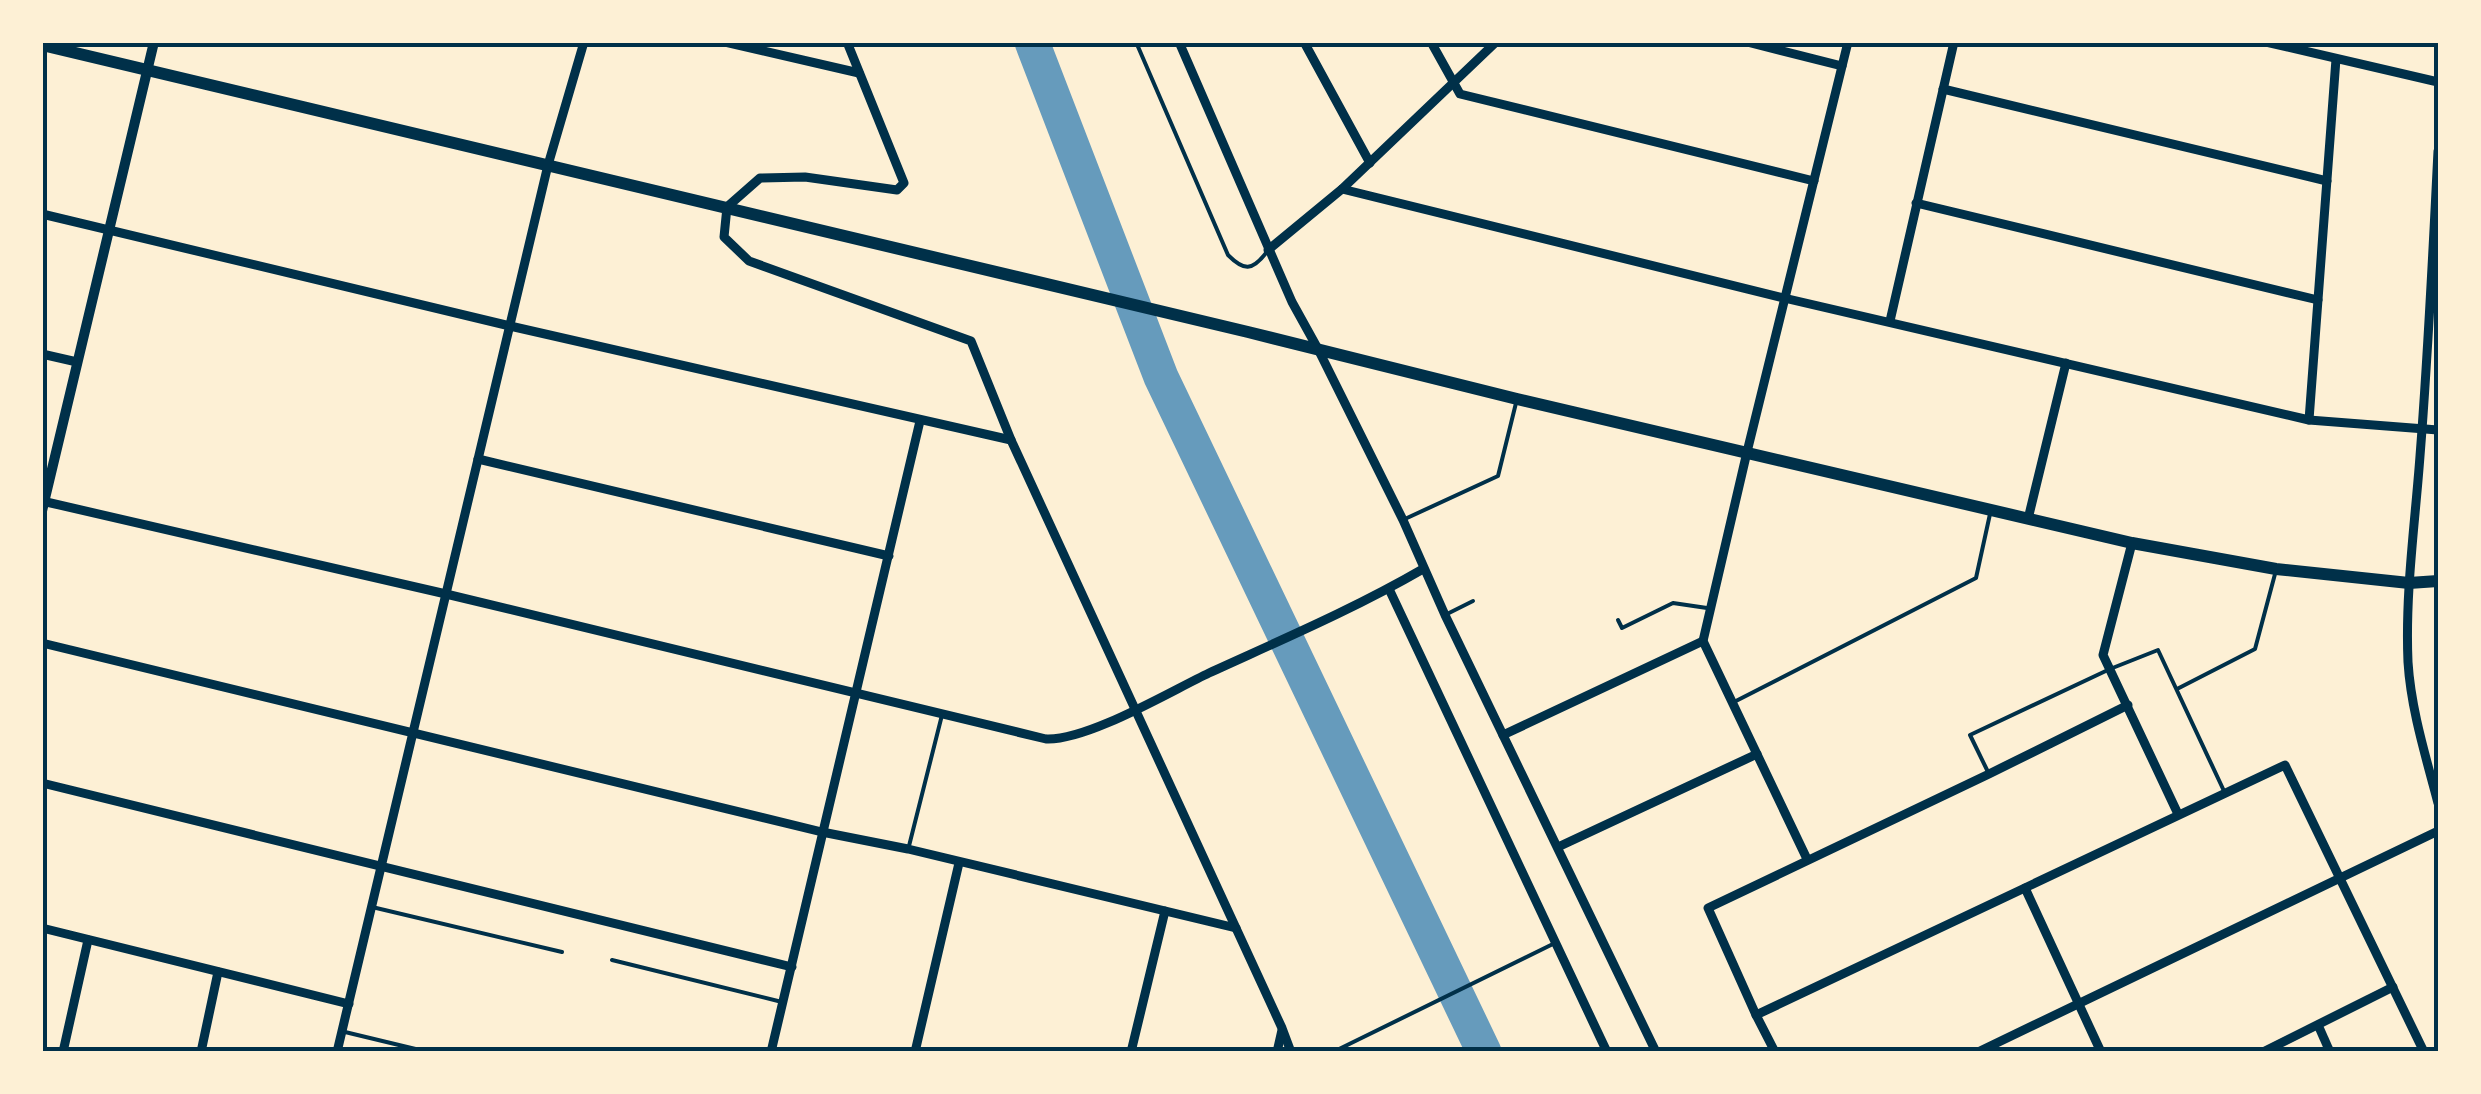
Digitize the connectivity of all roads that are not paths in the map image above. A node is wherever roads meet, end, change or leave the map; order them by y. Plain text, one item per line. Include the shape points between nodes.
1 (154, 42) edge
2 (584, 42) edge
3 (725, 42) edge
4 (847, 42) edge
5 (1136, 42) edge
6 (1180, 42) edge
7 (1304, 42) edge
8 (1430, 42) edge
9 (1496, 42) edge
10 (1747, 42) edge
11 (1848, 42) edge
12 (1954, 42) edge
13 (2266, 42) edge
14 (42, 46) edge
15 (2336, 59) junction
16 (1842, 66) junction
17 (148, 70) junction
18 (859, 74) junction
19 (2438, 82) edge
20 (1454, 83) junction
21 (1944, 88) junction
22 (2438, 151) edge
23 (1370, 163) junction
24 (548, 165) junction
25 (1814, 181) junction
26 (2327, 182) junction
27 (1342, 189) junction
28 (1916, 203) junction
29 (727, 207) junction
30 (42, 214) edge
31 (110, 230) junction
32 (1268, 250) junction
33 (1784, 298) junction
34 (2318, 300) junction
35 (1890, 321) junction
36 (510, 326) junction
37 (1318, 349) junction
38 (42, 354) edge
39 (77, 362) junction
40 (2066, 363) junction
41 (1517, 399) junction
42 (2309, 420) junction
43 (920, 421) junction
44 (2422, 429) junction
45 (2438, 430) edge
46 (1011, 440) junction
47 (1746, 452) junction
48 (478, 459) junction
49 (43, 504) edge
50 (1991, 510) junction
51 (2028, 519) junction
52 (1402, 520) junction
53 (2132, 544) junction
54 (889, 556) junction
55 (1423, 569) junction
56 (2276, 569) junction
57 (2438, 581) edge
58 (2409, 583) junction
59 (1389, 589) junction
60 (446, 594) junction
61 (1473, 601) dead end
62 (1710, 608) junction
63 (1444, 615) junction
64 (1618, 620) dead end
65 (1703, 642) junction
66 (42, 643) edge
67 (2110, 669) junction
68 (2176, 689) junction
69 (856, 695) junction
70 (1732, 702) junction
71 (2128, 705) junction
72 (1135, 710) junction
73 (942, 715) junction
74 (414, 731) junction
75 (1504, 735) junction
76 (1757, 754) junction
77 (1989, 774) junction
78 (42, 783) edge
79 (2225, 793) junction
80 (2438, 803) edge
81 (2178, 814) junction
82 (822, 832) junction
83 (2438, 832) edge
84 (1558, 847) junction
85 (908, 850) junction
86 (1807, 860) junction
87 (959, 863) junction
88 (381, 867) junction
89 (2340, 878) junction
90 (2025, 888) junction
91 (372, 907) junction
92 (1165, 912) junction
93 (42, 928) edge
94 (1236, 928) junction
95 (88, 940) junction
96 (1551, 945) junction
97 (562, 952) dead end
98 (612, 960) dead end
99 (792, 967) junction
100 (218, 972) junction
101 (2392, 987) junction
102 (783, 1002) junction
103 (349, 1004) junction
104 (2079, 1004) junction
105 (1756, 1015) junction
106 (2318, 1025) junction
107 (1282, 1028) junction
108 (342, 1032) junction
109 (62, 1052) edge
110 (201, 1052) edge
111 (337, 1052) edge
112 (428, 1052) edge
113 (771, 1052) edge
114 (915, 1052) edge
115 (1131, 1052) edge
116 (1276, 1052) edge
117 (1290, 1052) edge
118 (1333, 1052) edge
119 (1608, 1052) edge
120 (1656, 1052) edge
121 (1775, 1052) edge
122 (1978, 1052) edge
123 (2101, 1052) edge
124 (2263, 1052) edge
125 (2330, 1052) edge
126 (2424, 1052) edge

1 - 17 street
2 - 24 street
3 - 18 street
4 - 18 street
5 - 32 lane via 1228,254 1246,267
6 - 32 street
7 - 23 street
8 - 20 street
9 - 20 street
10 - 16 street
11 - 16 street
12 - 21 street
13 - 15 street
14 - 17 main road
15 - 19 street
15 - 26 street
16 - 25 street
17 - 24 main road
17 - 31 street
18 - 29 street via 904,183 896,190 806,177 760,178
20 - 23 street
20 - 25 street via 1460,94
21 - 26 street
21 - 28 street
22 - 44 street
23 - 27 street
24 - 29 main road
24 - 36 street
25 - 33 street
26 - 34 street
27 - 32 street
27 - 33 street
28 - 34 street
28 - 35 street
29 - 37 main road
29 - 46 street via 724,237 749,261 971,341
30 - 31 street
31 - 36 street
31 - 39 street
32 - 37 street
33 - 35 street
33 - 47 street
34 - 42 street
35 - 40 street
36 - 43 street
36 - 48 street
37 - 41 main road
37 - 52 street
38 - 39 street
39 - 49 street
40 - 42 street
40 - 51 street
41 - 47 main road
41 - 52 lane via 1498,476
42 - 44 street
43 - 46 street
43 - 54 street
44 - 45 street
44 - 58 street
46 - 72 street
47 - 50 main road
47 - 62 street
48 - 54 street
48 - 60 street
49 - 60 street
50 - 51 main road
50 - 70 lane via 1976,578
51 - 53 main road
52 - 55 street
53 - 56 main road
53 - 67 street via 2103,655
54 - 69 street
55 - 59 street
55 - 63 street
56 - 58 main road
56 - 68 lane via 2255,649
57 - 58 main road
58 - 80 street via 2408,664
59 - 72 street
59 - 96 street
60 - 69 street
60 - 74 street
61 - 63 lane
62 - 64 lane via 1672,603 1622,628
62 - 65 street
63 - 75 street
65 - 70 street
65 - 75 street
66 - 74 street
67 - 68 lane via 2158,650
67 - 71 street
67 - 77 lane via 1970,735
68 - 79 lane
69 - 73 street
69 - 82 street
70 - 76 street
71 - 77 street
71 - 81 street
72 - 73 street via 1058,740
72 - 94 street
73 - 85 lane
74 - 82 street
74 - 88 street
75 - 84 street
76 - 84 street
76 - 86 street
77 - 86 street
78 - 88 street
79 - 81 street
79 - 89 street via 2285,765
81 - 90 street
82 - 85 street
82 - 99 street
83 - 89 street
84 - 120 street
85 - 87 street
86 - 105 street via 1708,908
87 - 92 street
87 - 114 street
88 - 91 street
88 - 99 street
89 - 101 street
89 - 104 street
90 - 104 street
90 - 105 street
91 - 97 lane
91 - 103 street
92 - 94 street
92 - 115 street
93 - 95 street
94 - 107 street
95 - 100 street
95 - 109 street
96 - 118 lane
96 - 119 street
98 - 102 lane
99 - 102 street
100 - 103 street
100 - 110 street
101 - 106 street
101 - 126 street
102 - 113 street
103 - 108 street
104 - 122 street
104 - 123 street
105 - 121 street
106 - 124 street
106 - 125 street
107 - 116 street
107 - 117 street
108 - 111 street
108 - 112 lane

